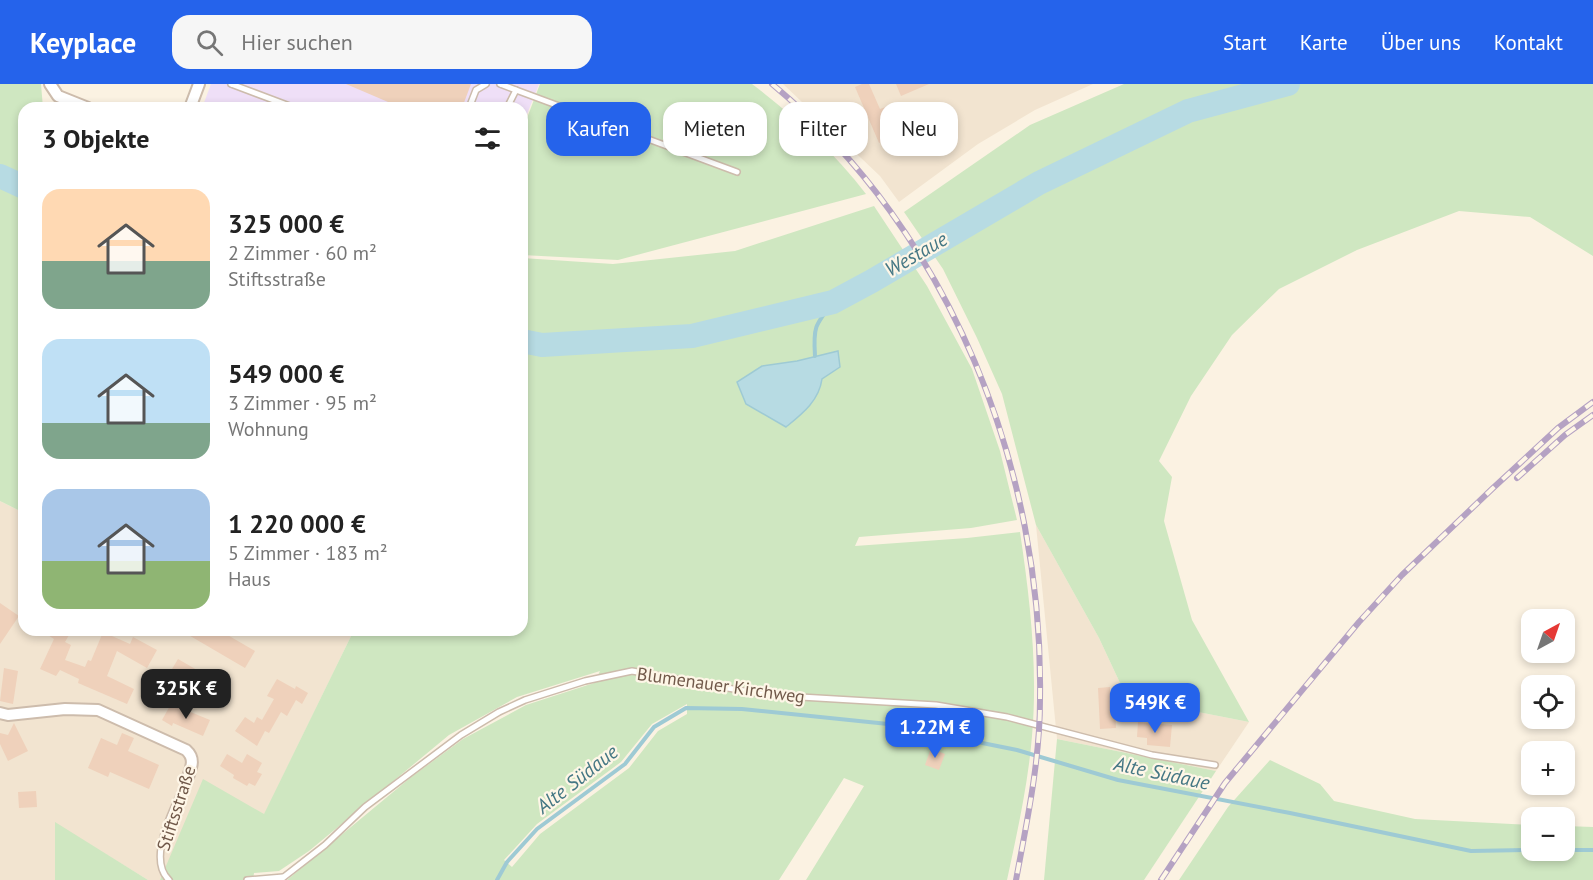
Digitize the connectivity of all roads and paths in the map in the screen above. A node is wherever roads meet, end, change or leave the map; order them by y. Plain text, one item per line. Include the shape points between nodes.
1 (50, 84) edge
2 (199, 84) edge
3 (231, 84) edge
4 (486, 84) edge
5 (500, 84) edge
6 (516, 90) junction
7 (73, 102) edge
8 (192, 102) edge
9 (279, 102) edge
10 (471, 102) edge
11 (510, 102) edge
12 (737, 172) dead end
13 (0, 713) edge
14 (1215, 765) dead end
15 (188, 777) joint
16 (281, 879) edge
17 (169, 880) edge
18 (247, 880) edge
19 (252, 880) edge

1 - 7 street via 58,96
2 - 8 street
3 - 9 lane
4 - 10 lane via 476,90
5 - 6 lane
6 - 11 lane
6 - 12 lane
13 - 15 street, Stiftsstraße via 98,710 186,750 192,758
14 - 16 lane, Blumenauer Kirchweg via 1152,755 1007,717 936,705 767,695 632,671 585,681 499,712 461,735 365,807
15 - 17 lane, Stiftsstraße via 161,845 161,868
16 - 19 lane
18 - 19 lane

